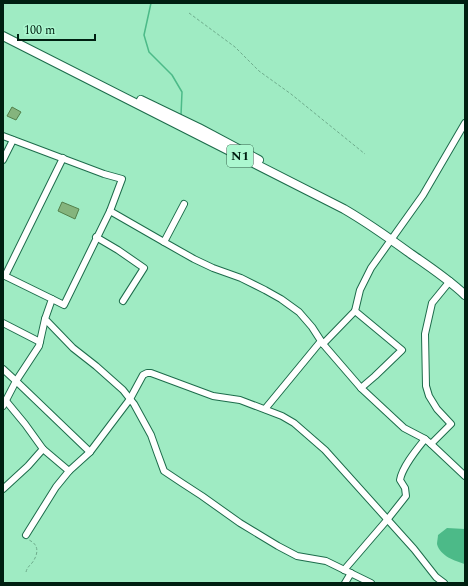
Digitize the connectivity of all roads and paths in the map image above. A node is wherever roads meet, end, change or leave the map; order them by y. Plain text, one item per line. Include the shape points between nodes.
1 (189, 13) dead end
2 (3, 31) edge
3 (3, 36) edge
4 (133, 99) junction
5 (465, 123) edge
6 (3, 136) edge
7 (13, 140) junction
8 (365, 154) dead end
9 (63, 158) junction
10 (3, 160) edge
11 (184, 204) dead end
12 (110, 211) junction
13 (96, 237) junction
14 (392, 237) junction
15 (164, 242) junction
16 (4, 276) edge
17 (450, 281) junction
18 (465, 287) edge
19 (465, 295) edge
20 (52, 299) junction
21 (123, 301) dead end
22 (355, 311) junction
23 (45, 319) junction
24 (3, 323) edge
25 (40, 342) junction
26 (322, 342) junction
27 (3, 369) edge
28 (16, 381) junction
29 (361, 388) junction
30 (130, 399) junction
31 (4, 404) edge
32 (265, 409) junction
33 (425, 439) junction
34 (432, 444) junction
35 (43, 449) junction
36 (90, 452) junction
37 (69, 471) junction
38 (465, 476) edge
39 (3, 489) edge
40 (387, 520) junction
41 (26, 535) joint
42 (344, 570) junction
43 (26, 572) dead end
44 (351, 573) junction
45 (344, 583) edge
46 (371, 583) edge
47 (444, 583) edge

1 - 8 path
2 - 4 main road, N1
3 - 4 main road, N1
4 - 14 main road, N1 via 344,209
5 - 14 street via 423,195
6 - 7 street
7 - 9 street
7 - 10 street
9 - 12 street via 122,179
9 - 16 street
11 - 15 street
12 - 13 street
12 - 15 street
13 - 20 street via 64,304
13 - 21 street via 144,268
14 - 17 main road, N1
14 - 18 main road, N1 via 454,277
14 - 22 street via 371,268 360,290
15 - 26 street via 281,299 299,312
16 - 20 street
17 - 19 main road, N1
17 - 34 street via 432,304 425,334 426,386 437,409 451,424
20 - 23 street
22 - 26 street
22 - 29 street via 402,350
23 - 25 street
23 - 30 street via 73,348 115,382
24 - 25 street
25 - 28 street
26 - 29 street
26 - 32 street
27 - 28 street
28 - 31 street
28 - 36 street
29 - 33 street via 404,428
30 - 32 street via 143,375 151,373 214,396 240,400
30 - 36 street
30 - 42 street via 151,435 164,471 240,524 278,546 297,556 326,561
31 - 35 street via 25,424
32 - 40 street via 294,423 324,450
33 - 34 street
33 - 40 street via 400,474 406,496
34 - 38 street
35 - 37 street
35 - 39 street
36 - 37 street
37 - 41 street
40 - 42 street
40 - 47 street
41 - 43 path via 38,549
42 - 44 street
44 - 45 street
44 - 46 street

